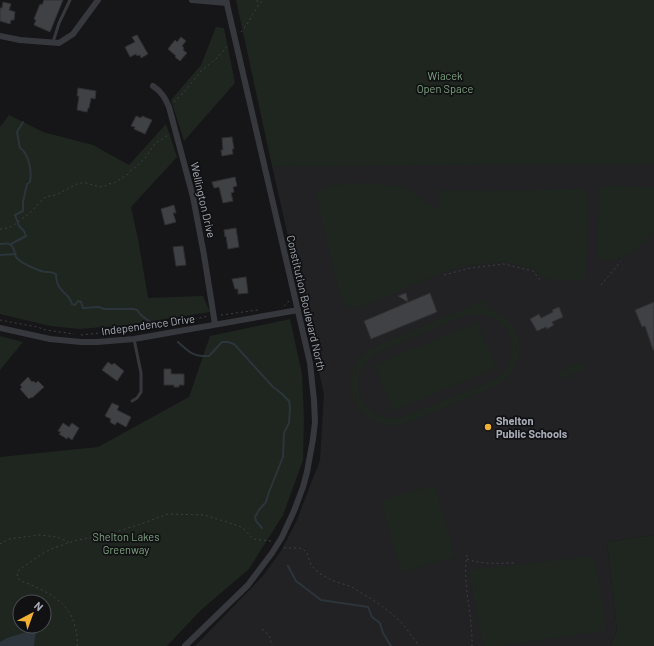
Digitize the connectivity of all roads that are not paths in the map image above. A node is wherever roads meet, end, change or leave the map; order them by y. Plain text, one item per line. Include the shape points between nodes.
1 (70, 0) edge
2 (98, 0) edge
3 (192, 0) edge
4 (226, 2) edge
5 (0, 36) edge
6 (52, 42) junction
7 (153, 86) dead end
8 (298, 310) junction
9 (215, 324) junction
10 (0, 328) edge
11 (134, 339) junction
12 (132, 401) dead end
13 (185, 646) edge

1 - 6 lane
2 - 6 street via 73,34 59,43
3 - 4 street
4 - 8 street, Constitution Boulevard North
5 - 6 street
7 - 9 street, Wellington Drive via 165,97 169,107 194,197
8 - 9 street, Independence Drive
8 - 13 street, Constitution Boulevard North via 313,382 315,422 311,455 299,500 277,545 248,586
9 - 11 street, Independence Drive
10 - 11 street, Independence Drive via 66,341
11 - 12 lane via 141,373 141,392

